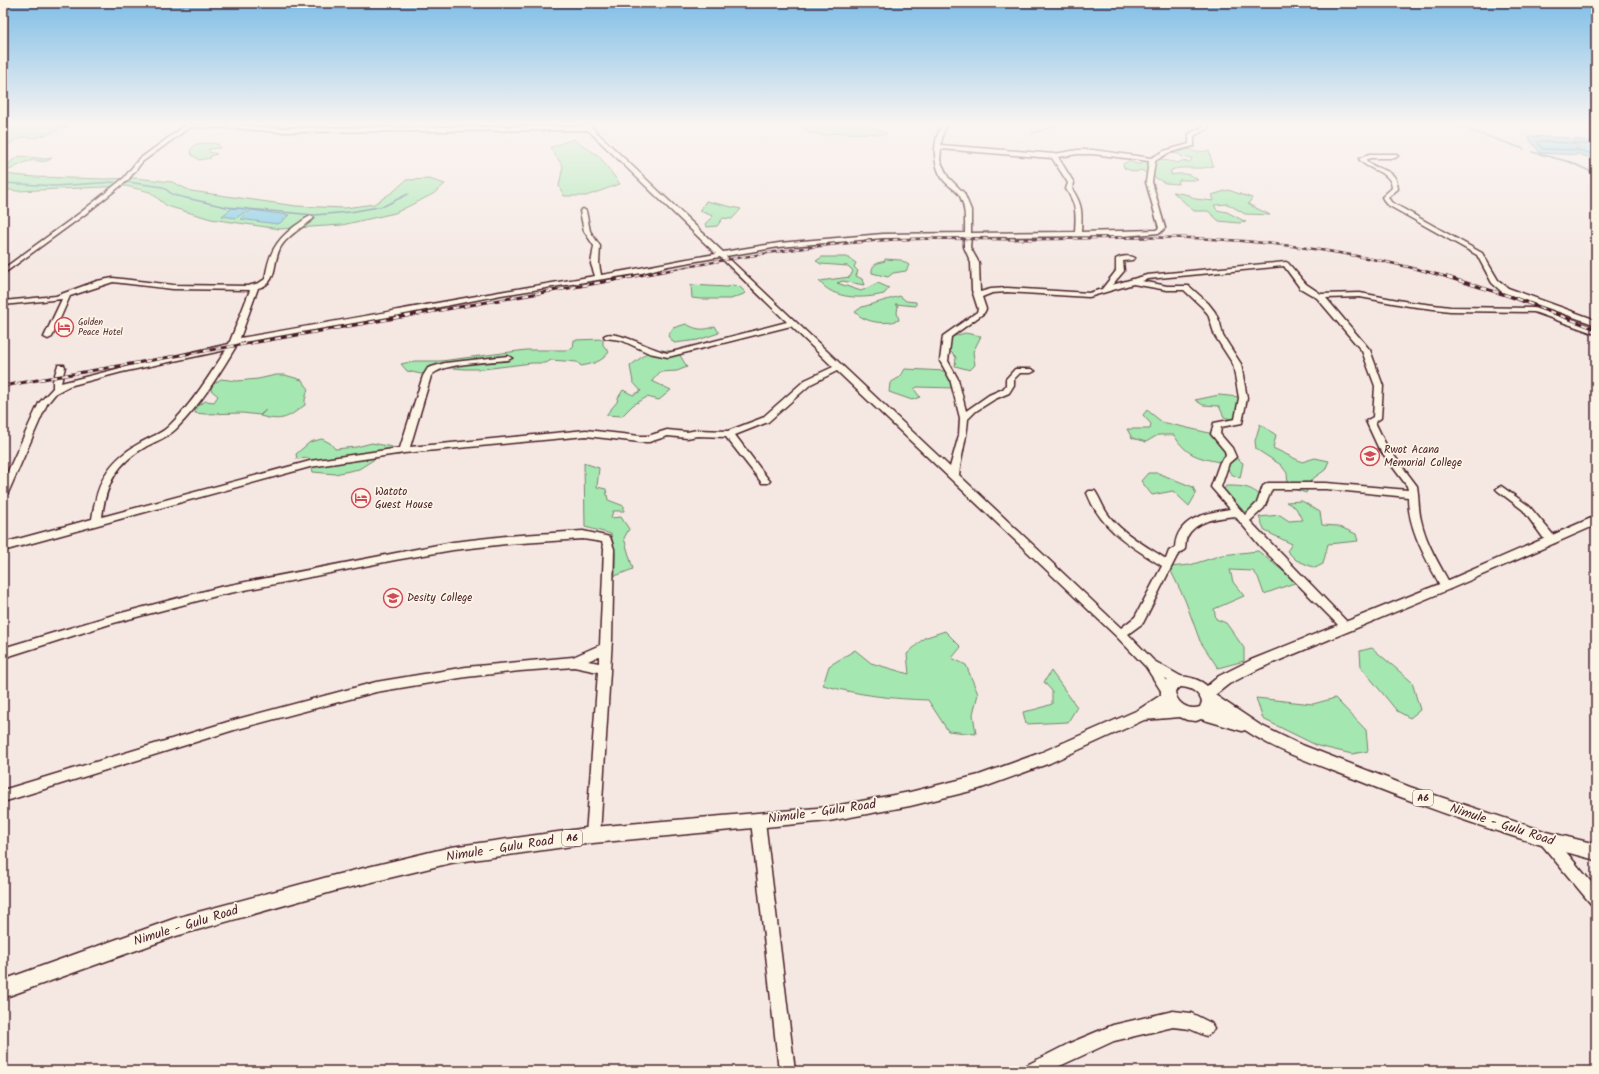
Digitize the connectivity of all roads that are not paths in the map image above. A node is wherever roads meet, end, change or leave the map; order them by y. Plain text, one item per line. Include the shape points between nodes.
1 (129, 175) edge
2 (637, 175) edge
3 (944, 175) edge
4 (1066, 175) edge
5 (1150, 175) edge
6 (1389, 175) edge
7 (583, 211) dead end
8 (311, 218) dead end
9 (1078, 234) junction
10 (968, 235) junction
11 (723, 255) junction
12 (1132, 258) dead end
13 (5, 270) edge
14 (599, 278) junction
15 (1134, 282) junction
16 (255, 287) junction
17 (1104, 291) junction
18 (67, 295) junction
19 (977, 296) junction
20 (1320, 296) junction
21 (3, 303) edge
22 (793, 323) junction
23 (1596, 323) edge
24 (1596, 332) edge
25 (608, 336) dead end
26 (48, 337) dead end
27 (233, 344) junction
28 (508, 358) dead end
29 (61, 367) dead end
30 (839, 367) junction
31 (1031, 371) dead end
32 (57, 388) junction
33 (964, 418) junction
34 (729, 434) junction
35 (404, 450) junction
36 (954, 476) junction
37 (765, 481) dead end
38 (1501, 489) dead end
39 (3, 493) edge
40 (1092, 493) dead end
41 (1414, 494) junction
42 (1236, 512) junction
43 (1244, 520) junction
44 (1596, 520) edge
45 (97, 521) junction
46 (1551, 540) junction
47 (3, 547) edge
48 (1168, 565) junction
49 (1446, 586) junction
50 (1347, 627) junction
51 (1120, 633) junction
52 (605, 648) junction
53 (3, 653) edge
54 (574, 662) junction
55 (1150, 664) junction
56 (604, 669) junction
57 (1180, 681) junction
58 (1204, 692) junction
59 (1168, 694) junction
60 (1180, 711) junction
61 (1202, 713) junction
62 (1144, 714) junction
63 (1255, 729) junction
64 (3, 796) edge
65 (758, 821) junction
66 (593, 835) junction
67 (1547, 840) junction
68 (1596, 852) edge
69 (1596, 899) edge
70 (3, 989) edge
71 (1206, 1028) dead end
72 (787, 1071) edge
73 (1034, 1071) edge

1 - 13 street via 82,214
2 - 11 street
3 - 10 street via 961,191 968,210
4 - 9 street via 1071,183 1069,189 1078,206
5 - 9 street via 1149,182 1162,228 1160,231
6 - 23 street via 1396,186 1385,199 1393,206 1480,254 1495,281 1505,290
7 - 14 street via 587,231 597,246 595,264
8 - 16 street via 279,242 273,254 268,280
9 - 10 street
10 - 11 street via 906,234 837,239
10 - 19 street via 967,247 976,267
11 - 14 street
11 - 22 street
12 - 17 street via 1119,259 1120,271
14 - 27 street via 502,293
15 - 17 street
15 - 20 street via 1147,277 1286,264 1303,286
15 - 42 street via 1189,290 1212,314 1219,336 1237,364 1243,398 1240,419 1237,422 1218,425 1215,431 1231,457 1225,462 1216,487
16 - 18 street via 173,287 113,280
16 - 27 street
17 - 19 street via 1084,295 1007,290 991,291
18 - 21 street
18 - 26 street
19 - 33 street via 982,305 981,311 947,336 944,355 945,363 954,379
20 - 24 street via 1360,295 1461,310 1534,310
20 - 41 street via 1366,350 1379,386 1377,418 1370,421 1373,432 1407,478
22 - 25 street via 668,355 652,353 624,338
22 - 30 street
27 - 32 street
27 - 45 street via 206,386 172,428 130,452 114,466 106,479
28 - 35 street via 445,365 432,370 427,376
29 - 32 street
30 - 34 street via 808,382 765,420
30 - 36 street
31 - 33 street via 1018,371 1010,378 1010,385 1006,391 979,404
32 - 39 street via 43,403
33 - 36 street
34 - 35 street via 667,433 640,439 586,433
34 - 37 street
35 - 45 street via 310,464
36 - 51 street
38 - 46 street via 1526,508
40 - 48 street via 1100,511 1120,532
41 - 43 street via 1326,486 1268,486 1266,498
41 - 49 street via 1414,511 1422,538
42 - 43 street
42 - 48 street via 1208,517 1194,523 1182,537 1180,549 1173,554
43 - 50 street
44 - 46 main road
45 - 47 street
46 - 49 main road
48 - 51 street via 1139,620
49 - 50 main road
50 - 58 main road via 1256,664
51 - 55 street
52 - 53 street via 609,549 606,540 583,535 453,546 324,569 168,604
52 - 54 street
52 - 56 street
54 - 56 street
54 - 64 street via 466,672 376,688 227,727
55 - 57 street
55 - 59 street
56 - 66 street
57 - 58 main road, A6 via 1188,682
57 - 59 main road, A6 via 1170,685
58 - 61 main road via 1208,709
58 - 63 main road, Nimule - Gulu Road / A6
59 - 60 main road via 1172,705
59 - 62 main road, Nimule - Gulu Road / A6
60 - 61 main road, A6 via 1189,714
60 - 62 main road, Nimule - Gulu Road / A6
61 - 63 main road, Nimule - Gulu Road / A6
62 - 65 main road, Nimule - Gulu Road / A6 via 1045,758 979,782 910,799 829,814
63 - 67 main road, Nimule - Gulu Road / A6 via 1292,748 1410,794
65 - 66 main road, Nimule - Gulu Road / A6
65 - 72 street
66 - 70 main road, Nimule - Gulu Road / A6 via 451,855 335,883 176,927
67 - 68 main road, Nimule - Gulu Road / A6
67 - 69 street
71 - 73 street via 1191,1021 1173,1019 1113,1033

